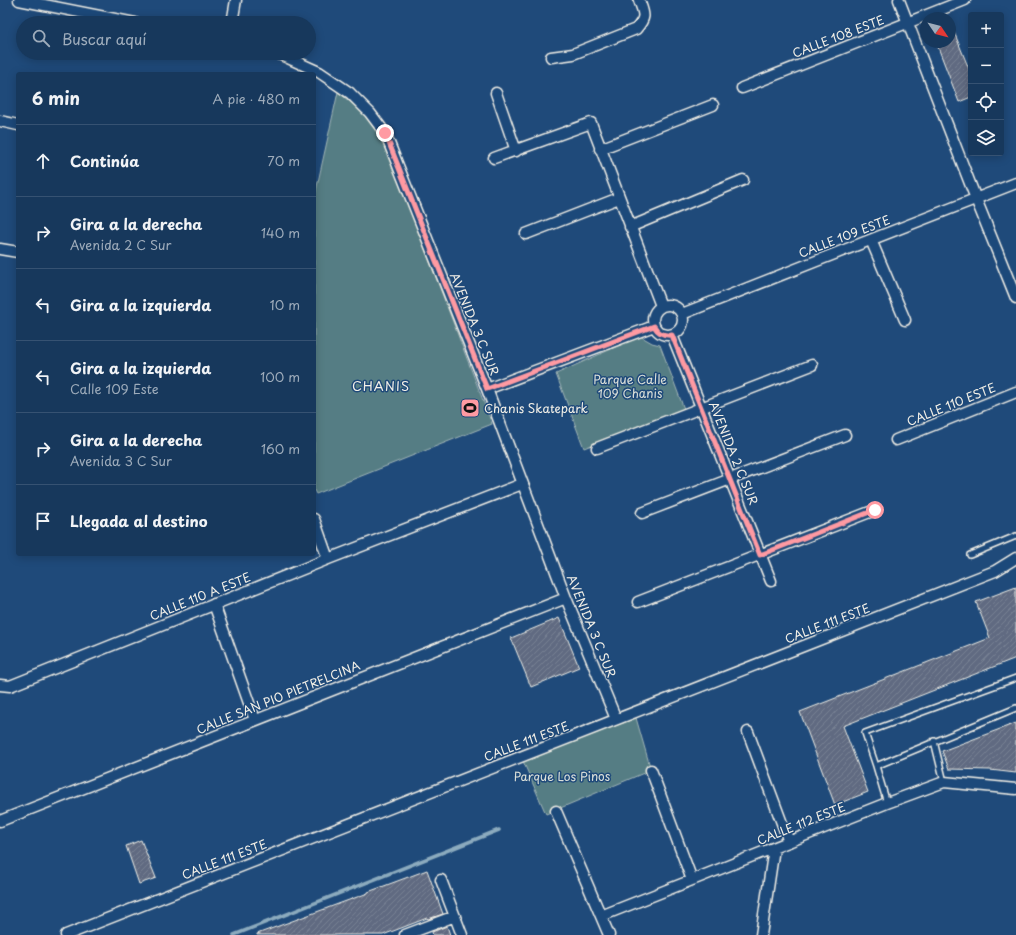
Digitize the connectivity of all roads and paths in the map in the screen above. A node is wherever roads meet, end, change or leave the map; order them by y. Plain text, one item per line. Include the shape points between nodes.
1 (19, 0) edge
2 (236, 0) edge
3 (639, 0) edge
4 (899, 0) edge
5 (965, 0) edge
6 (100, 16) edge
7 (233, 16) edge
8 (908, 22) junction
9 (551, 57) dead end
10 (292, 60) edge
11 (742, 88) dead end
12 (496, 93) dead end
13 (713, 105) dead end
14 (0, 121) edge
15 (16, 125) edge
16 (600, 149) junction
17 (516, 151) junction
18 (494, 158) dead end
19 (743, 180) dead end
20 (1016, 183) edge
21 (619, 198) junction
22 (976, 199) junction
23 (630, 228) junction
24 (526, 234) dead end
25 (871, 240) junction
26 (0, 249) edge
27 (16, 252) edge
28 (1016, 298) edge
29 (661, 306) junction
30 (682, 314) junction
31 (905, 320) dead end
32 (654, 326) junction
33 (672, 335) junction
34 (812, 364) dead end
35 (487, 389) junction
36 (1016, 392) edge
37 (702, 408) junction
38 (845, 435) dead end
39 (896, 440) dead end
40 (596, 448) dead end
41 (730, 479) junction
42 (522, 484) junction
43 (875, 510) dead end
44 (642, 513) dead end
45 (316, 525) edge
46 (1016, 536) edge
47 (970, 554) dead end
48 (760, 555) junction
49 (1016, 558) edge
50 (328, 559) junction
51 (1016, 567) edge
52 (994, 571) junction
53 (771, 580) dead end
54 (566, 598) junction
55 (638, 602) dead end
56 (214, 604) junction
57 (1016, 678) edge
58 (0, 685) edge
59 (1016, 708) edge
60 (255, 720) junction
61 (616, 720) junction
62 (748, 732) dead end
63 (934, 741) junction
64 (876, 766) junction
65 (650, 770) dead end
66 (944, 782) junction
67 (1016, 789) edge
68 (887, 803) junction
69 (556, 811) dead end
70 (0, 821) edge
71 (789, 842) junction
72 (774, 848) junction
73 (441, 880) dead end
74 (692, 880) junction
75 (455, 916) junction
76 (601, 916) junction
77 (66, 935) edge
78 (405, 935) edge
79 (462, 935) edge
80 (608, 935) edge
81 (761, 935) edge

1 - 6 street
2 - 7 street
3 - 9 street via 644,13 643,21 636,29 573,54
4 - 8 street
5 - 8 street, CALLE 108 ESTE
8 - 11 street, CALLE 108 ESTE
8 - 22 street
10 - 35 street, AVENIDA 3 C SUR via 319,72 350,93 385,133
12 - 17 street
13 - 16 street
14 - 15 street
16 - 17 street via 591,123
16 - 21 street
17 - 18 street
19 - 23 street
20 - 22 street, CALLE 109 ESTE
21 - 23 street
21 - 24 street
22 - 25 street, CALLE 109 ESTE
22 - 28 street
23 - 29 street
25 - 30 street, CALLE 109 ESTE
25 - 31 street
26 - 27 street
29 - 30 street via 676,306
29 - 32 street via 654,313
30 - 33 street via 683,324 677,333
32 - 33 street via 661,334
32 - 35 street
33 - 37 street, AVENIDA 2 C SUR
34 - 37 street
35 - 42 street, AVENIDA 3 C SUR
36 - 39 street, CALLE 110 ESTE
37 - 40 street
37 - 41 street, AVENIDA 2 C SUR
38 - 41 street
41 - 44 street
41 - 48 street, AVENIDA 2 C SUR
42 - 50 street, CALLE 110 A ESTE
42 - 54 street, AVENIDA 3 C SUR
43 - 48 street
45 - 50 street
46 - 47 lane
48 - 53 street, AVENIDA 2 C SUR
48 - 55 street
49 - 52 street, CALLE 111 ESTE
50 - 56 street, CALLE 110 A ESTE
51 - 52 street, CALLE 111 ESTE
52 - 61 street, CALLE 111 ESTE
54 - 60 street, CALLE SAN PIO PIETRELCINA
54 - 61 street, AVENIDA 3 C SUR
56 - 58 street, CALLE 110 A ESTE via 10,686
56 - 60 street
57 - 64 lane via 865,733
59 - 63 lane
60 - 70 street, CALLE SAN PIO PIETRELCINA
61 - 77 street, CALLE 111 ESTE
62 - 71 street
63 - 64 lane
63 - 66 lane
64 - 68 lane
65 - 74 street
66 - 67 street, CALLE 112 ESTE
66 - 68 street, CALLE 112 ESTE
68 - 71 street, CALLE 112 ESTE
69 - 76 street
71 - 72 street, CALLE 112 ESTE
72 - 74 street, CALLE 112 ESTE
72 - 81 street
73 - 75 street
74 - 76 street, CALLE 112 ESTE
75 - 78 street
75 - 79 street
76 - 80 street

